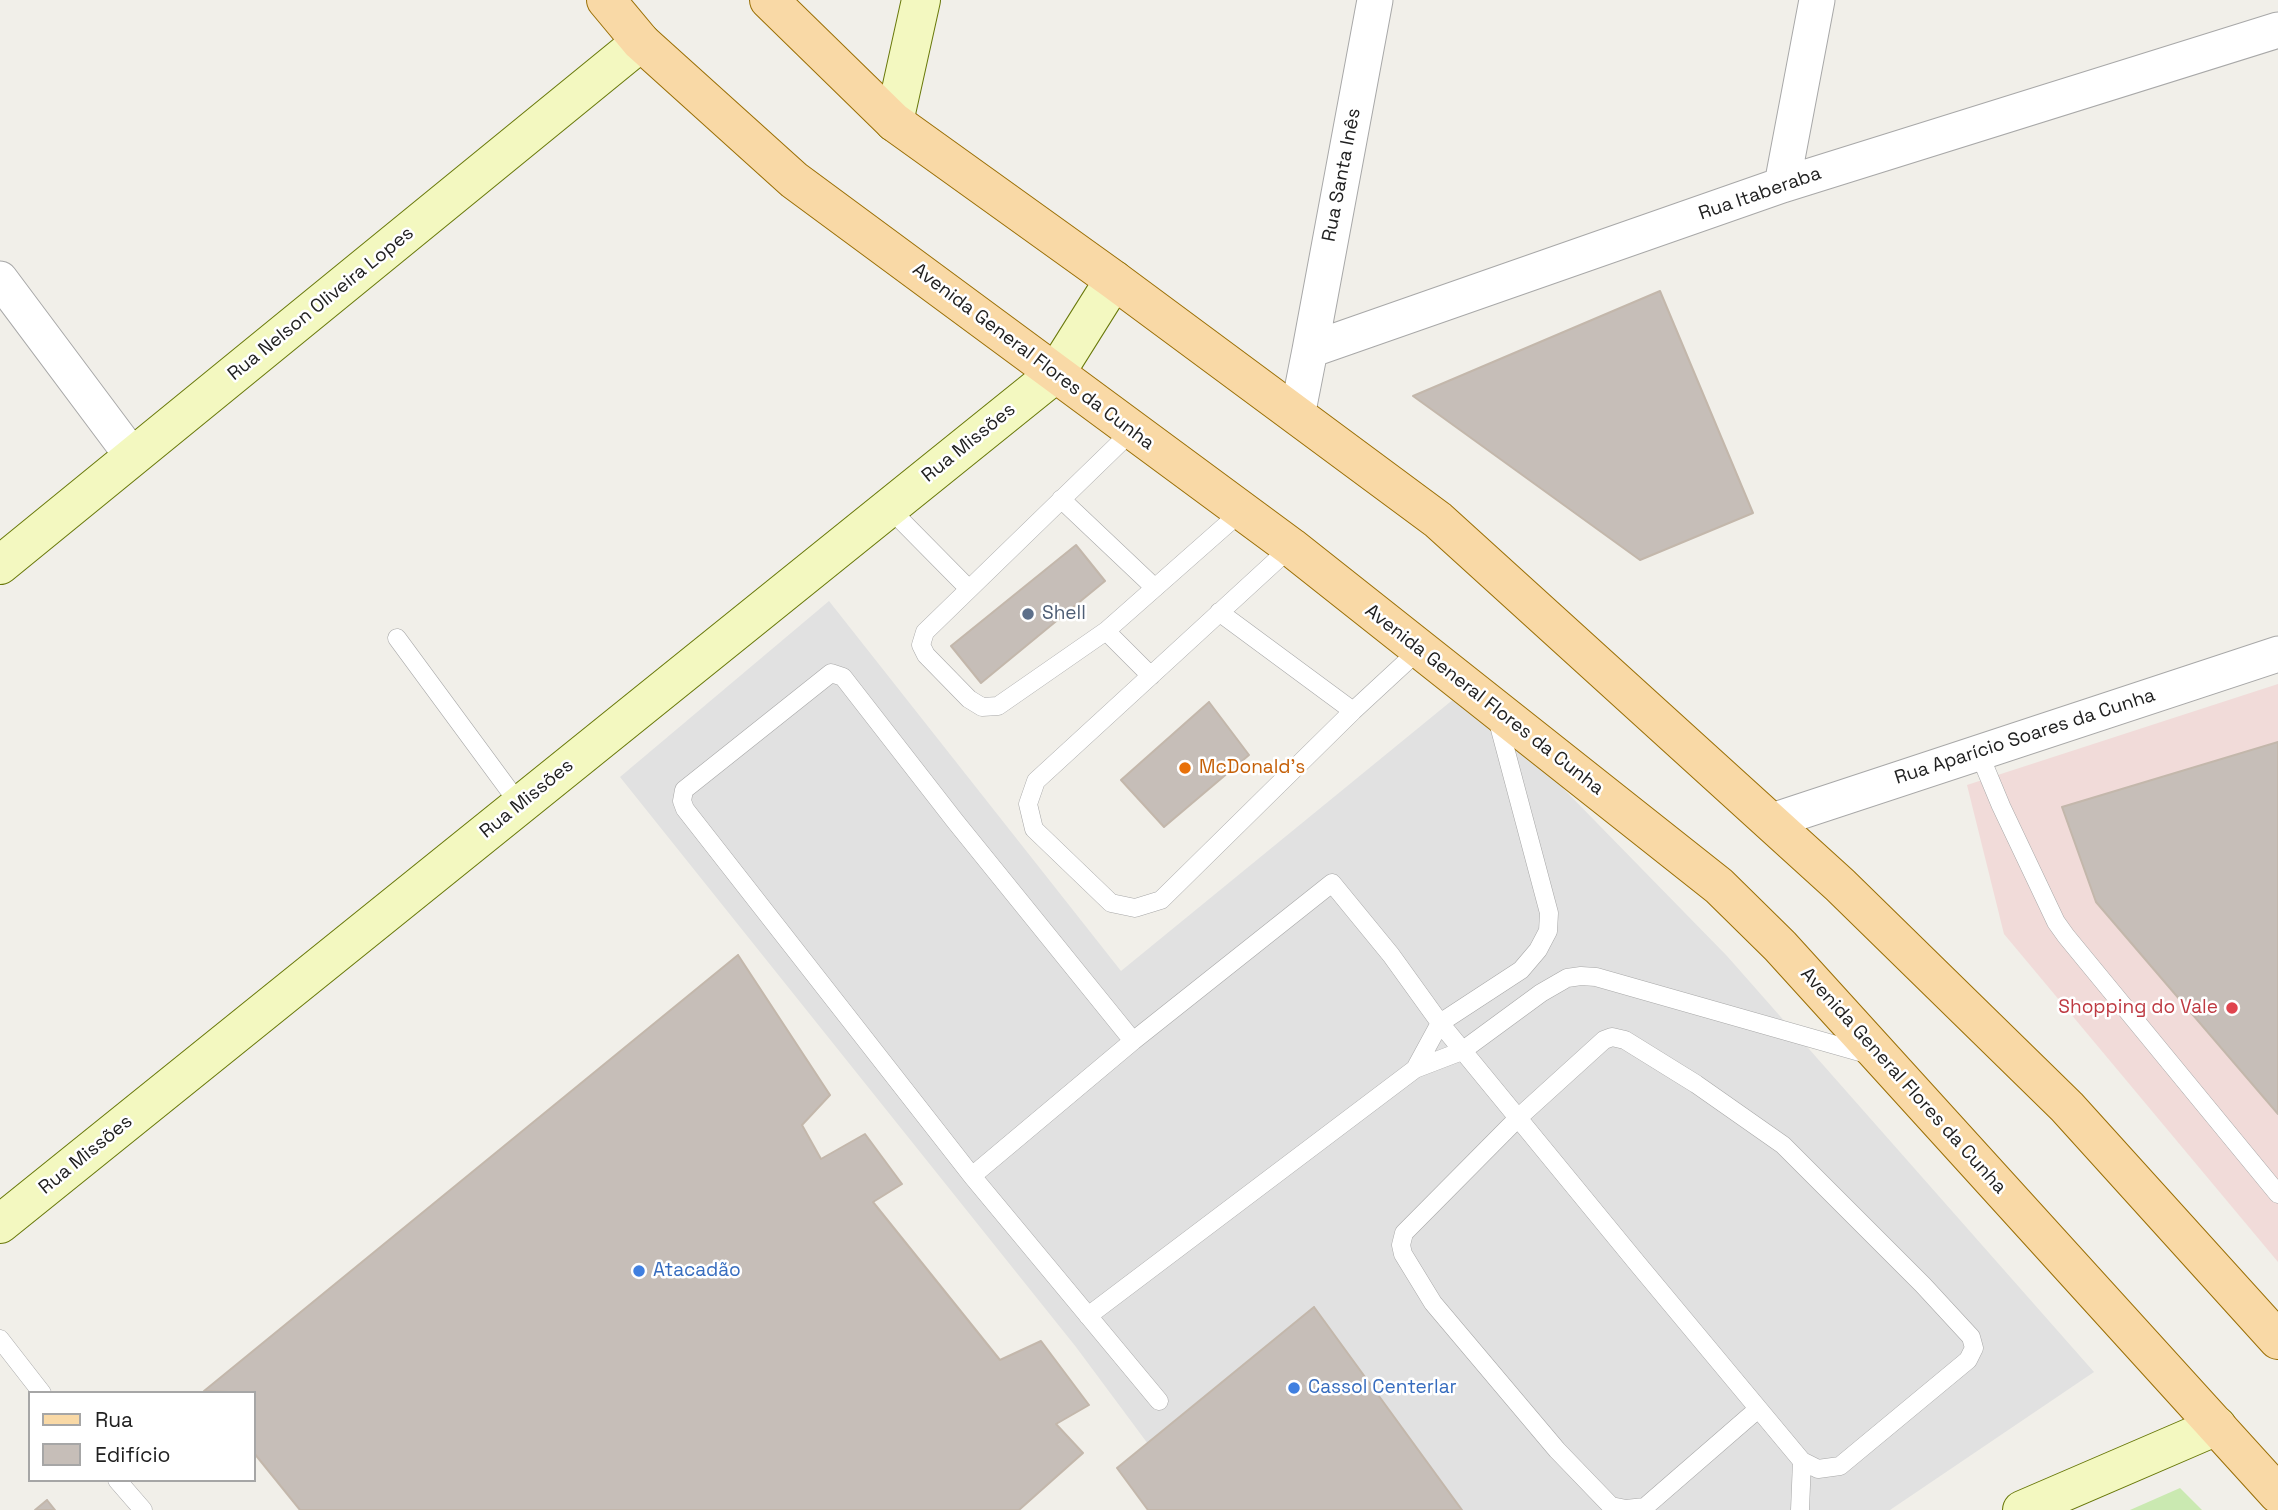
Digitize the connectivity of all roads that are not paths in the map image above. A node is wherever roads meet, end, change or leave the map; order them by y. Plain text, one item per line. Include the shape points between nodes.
1 (606, 0) edge
2 (769, 0) edge
3 (921, 0) edge
4 (1375, 0) edge
5 (1817, 0) edge
6 (2278, 30) edge
7 (642, 42) junction
8 (894, 122) junction
9 (1783, 185) junction
10 (0, 279) edge
11 (1114, 280) junction
12 (1310, 350) junction
13 (1055, 374) junction
14 (1297, 416) junction
15 (1132, 431) junction
16 (134, 457) junction
17 (1061, 499) junction
18 (888, 508) junction
19 (1242, 511) junction
20 (1291, 547) junction
21 (0, 565) edge
22 (968, 588) junction
23 (1155, 588) junction
24 (1219, 612) junction
25 (1106, 631) junction
26 (397, 638) dead end
27 (1419, 650) junction
28 (2278, 654) edge
29 (1151, 676) junction
30 (1494, 707) junction
31 (1353, 711) junction
32 (1979, 753) junction
33 (520, 805) junction
34 (1772, 821) junction
35 (1440, 1023) junction
36 (1133, 1041) junction
37 (1462, 1051) junction
38 (1882, 1058) junction
39 (1415, 1069) junction
40 (1518, 1118) junction
41 (972, 1176) junction
42 (2278, 1194) edge
43 (0, 1224) edge
44 (1088, 1316) junction
45 (0, 1339) edge
46 (2278, 1340) edge
47 (40, 1391) edge
48 (1158, 1401) dead end
49 (1758, 1409) junction
50 (2217, 1426) junction
51 (1802, 1461) junction
52 (119, 1482) edge
53 (2278, 1494) edge
54 (143, 1510) edge
55 (1800, 1510) edge
56 (2022, 1510) edge

1 - 7 main road, Avenida General Flores da Cunha
2 - 8 main road
3 - 8 street
4 - 12 street, Rua Santa Inês
5 - 9 street
6 - 9 street, Rua Itaberaba
7 - 13 main road, Avenida General Flores da Cunha via 794,180
7 - 16 street, Rua Nelson Oliveira Lopes
8 - 11 main road
9 - 12 street, Rua Itaberaba
10 - 16 street
11 - 13 street, Rua Missões
11 - 14 main road
12 - 14 street
13 - 15 main road, Avenida General Flores da Cunha
13 - 18 street, Rua Missões
14 - 34 main road via 1438,520
15 - 17 lane
15 - 19 main road, Avenida General Flores da Cunha
16 - 21 street, Rua Nelson Oliveira Lopes
17 - 22 lane
17 - 23 lane
18 - 22 lane
18 - 33 street, Rua Missões
19 - 20 main road, Avenida General Flores da Cunha
19 - 23 lane
20 - 24 lane
20 - 27 main road, Avenida General Flores da Cunha
22 - 25 lane via 925,632 921,645 960,691 982,708 999,706
23 - 25 lane
24 - 29 lane
24 - 31 lane
25 - 29 lane
26 - 33 lane
27 - 30 main road, Avenida General Flores da Cunha
27 - 31 lane
28 - 32 street, Rua Aparício Soares da Cunha
29 - 31 lane via 1036,781 1028,804 1034,829 1111,903 1135,908 1161,900
30 - 35 lane via 1549,913 1548,931 1521,970
30 - 38 main road, Avenida General Flores da Cunha via 1719,886
32 - 34 street, Rua Aparício Soares da Cunha
32 - 42 lane via 2056,922
33 - 43 street, Rua Missões
34 - 46 main road via 2067,1107
35 - 36 lane via 1332,883
35 - 37 lane
35 - 39 lane
36 - 41 lane
36 - 41 lane via 837,673 831,673 684,790 685,809
37 - 38 lane via 1541,993 1567,978 1581,976
37 - 39 lane
37 - 40 lane
38 - 50 main road, Avenida General Flores da Cunha
39 - 44 lane
40 - 49 lane
40 - 49 lane via 1404,1233 1403,1254 1433,1303 1557,1450 1611,1506 1645,1507
40 - 51 lane via 1604,1040 1625,1041 1783,1145 1971,1337 1974,1348 1968,1360 1840,1466 1818,1469
41 - 44 lane
44 - 48 lane
45 - 47 lane
49 - 51 lane
50 - 53 main road, Avenida General Flores da Cunha
50 - 56 street
51 - 55 lane
52 - 54 lane

